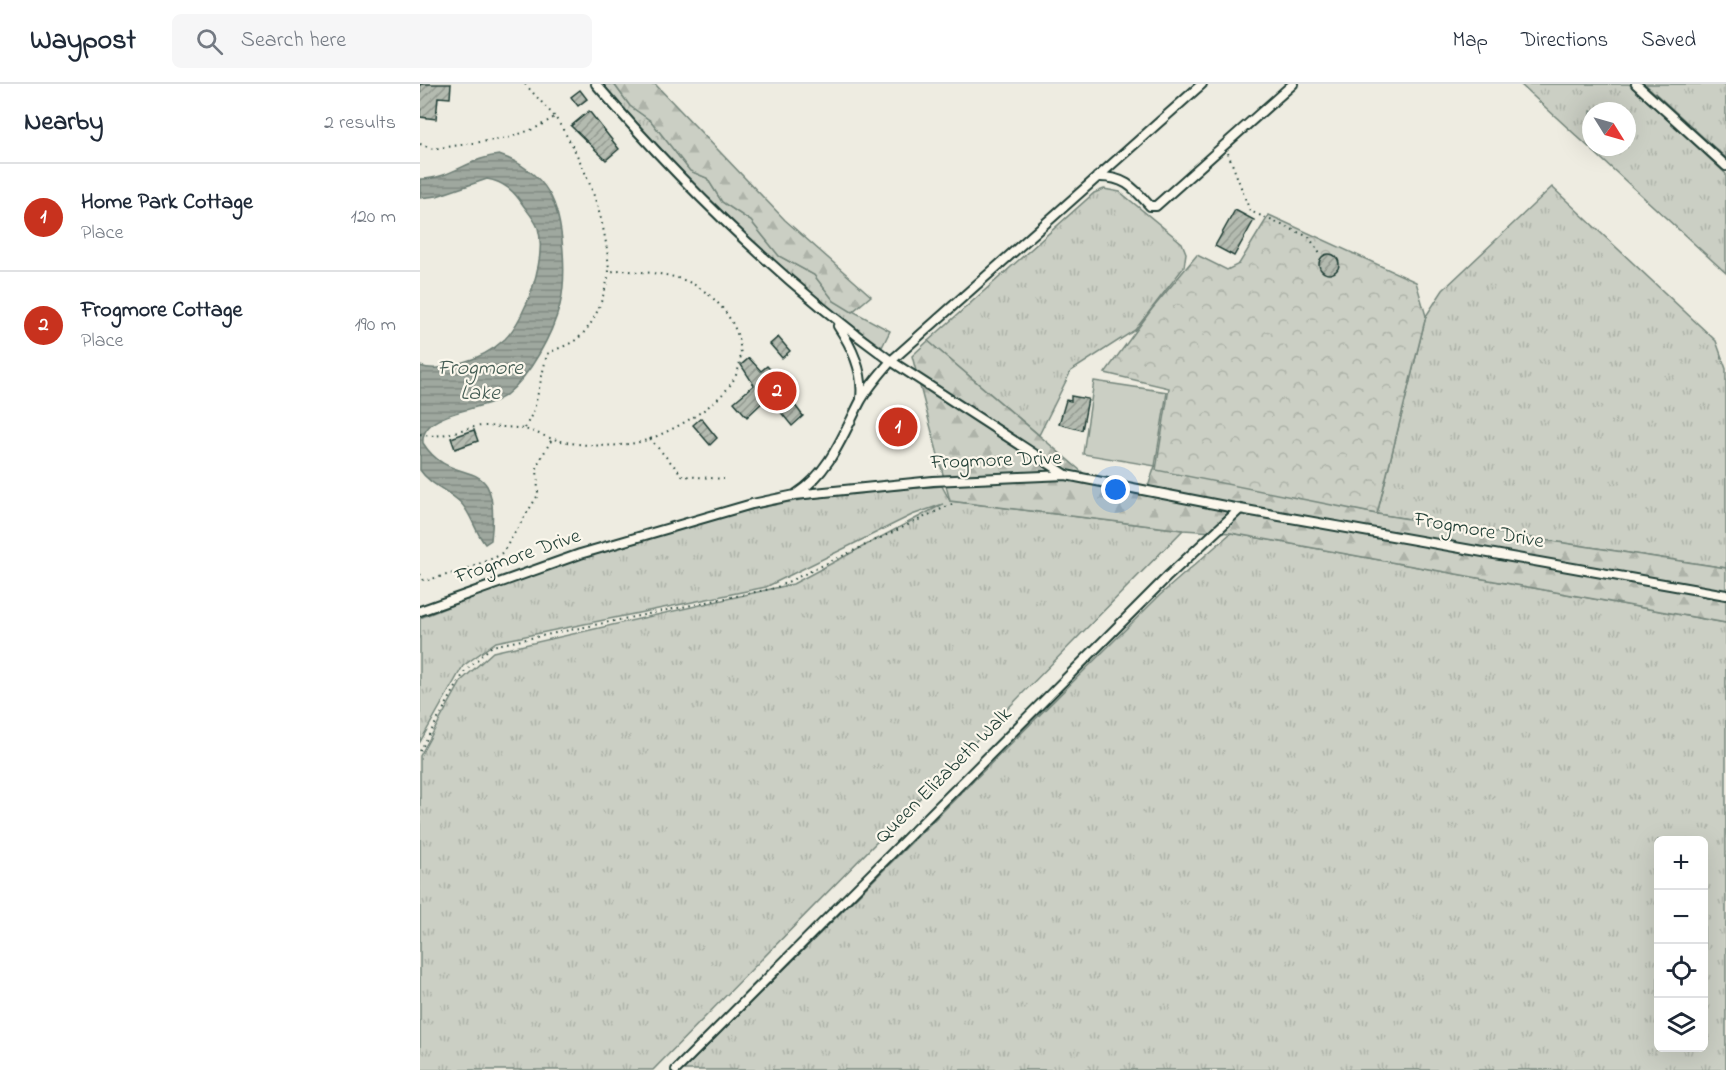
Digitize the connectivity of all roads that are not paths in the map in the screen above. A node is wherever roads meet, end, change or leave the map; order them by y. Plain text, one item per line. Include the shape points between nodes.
1 (596, 84) edge
2 (1202, 84) edge
3 (1293, 84) edge
4 (1636, 84) edge
5 (1726, 166) edge
6 (1096, 177) junction
7 (834, 320) junction
8 (891, 361) junction
9 (861, 401) junction
10 (1066, 475) junction
11 (795, 495) junction
12 (1240, 509) junction
13 (1726, 595) edge
14 (420, 611) edge
15 (676, 1070) edge

1 - 7 lane via 647,144 712,210
2 - 6 lane
3 - 6 lane via 1153,207 1115,176
4 - 5 lane
6 - 8 lane
7 - 8 lane
7 - 9 lane via 855,357
8 - 9 lane
8 - 10 lane
9 - 11 lane via 834,453 808,487
10 - 11 lane, Frogmore Drive via 933,481
10 - 12 lane, Frogmore Drive
11 - 14 lane, Frogmore Drive via 623,540
12 - 13 lane, Frogmore Drive
12 - 15 lane, Queen Elizabeth Walk via 1160,584

